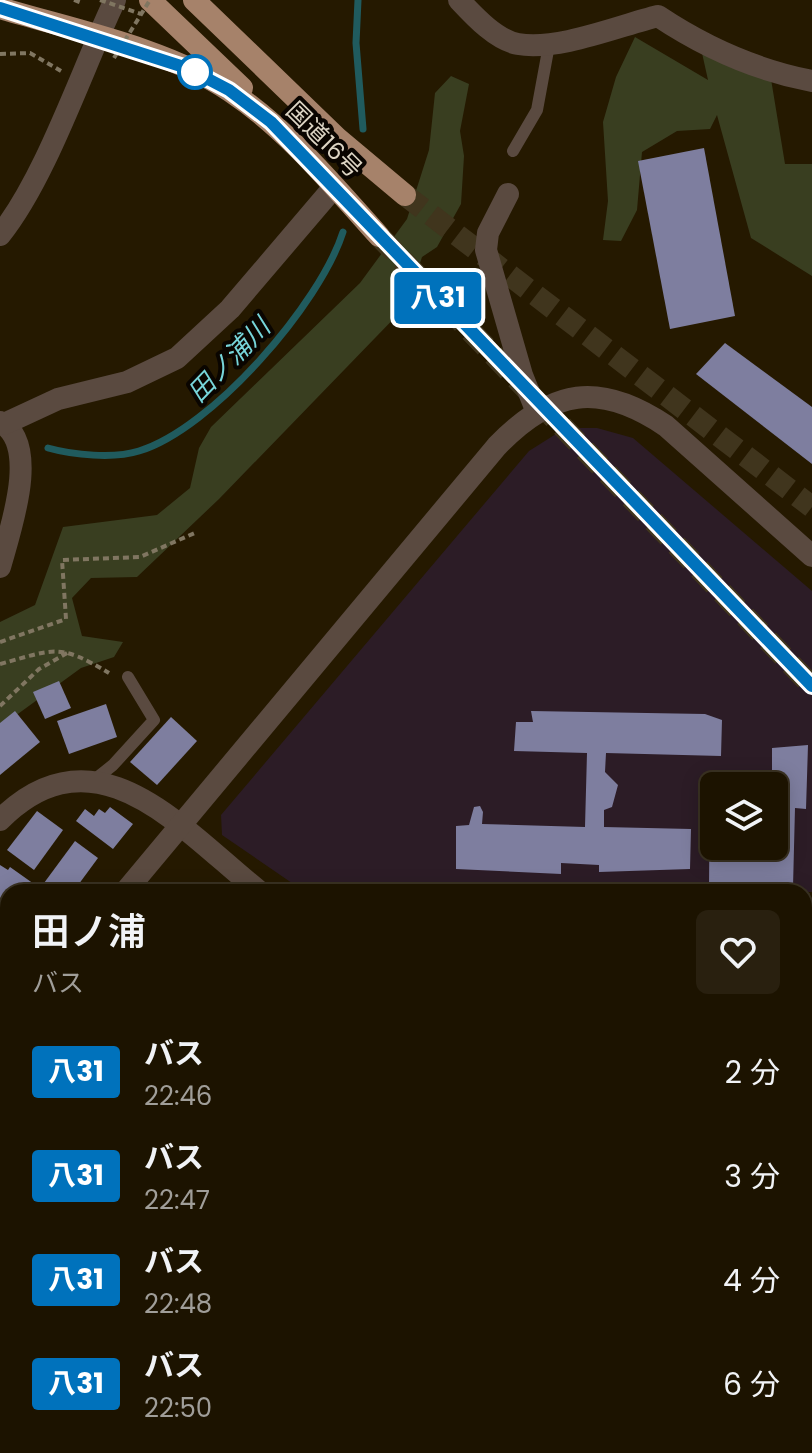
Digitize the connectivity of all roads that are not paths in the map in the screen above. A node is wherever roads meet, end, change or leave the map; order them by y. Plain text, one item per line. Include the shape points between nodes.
1 (115, 0) edge
2 (194, 0) edge
3 (459, 0) edge
4 (147, 5) edge
5 (0, 8) edge
6 (97, 37) junction
7 (549, 45) junction
8 (812, 81) edge
9 (271, 122) junction
10 (513, 151) dead end
11 (334, 187) junction
12 (508, 194) dead end
13 (405, 195) tunnel mouth
14 (0, 235) edge
15 (379, 236) tunnel mouth
16 (536, 410) junction
17 (2, 423) edge
18 (812, 556) edge
19 (0, 567) edge
20 (128, 677) dead end
21 (93, 781) junction
22 (0, 820) edge
23 (181, 826) junction
24 (132, 884) edge
25 (250, 884) edge

1 - 6 street
2 - 13 highway, 国道16号 via 337,138
3 - 7 street via 482,23 516,44
4 - 9 highway via 253,99
5 - 6 highway, 国道16号
6 - 9 highway, 国道16号 via 187,68 229,90
6 - 14 street via 25,196
7 - 8 street via 658,16 700,44 770,73
7 - 10 lane via 537,110
9 - 11 highway, 国道16号
11 - 15 highway, 国道16号
11 - 17 street via 230,309 177,358 127,382 58,399
12 - 16 street via 488,233 486,250
16 - 18 street via 585,397 641,408
16 - 23 street via 497,446
17 - 19 street via 17,435 22,457
20 - 21 lane via 154,720
21 - 22 street via 48,787
21 - 23 street via 119,786
23 - 24 street
23 - 25 street

